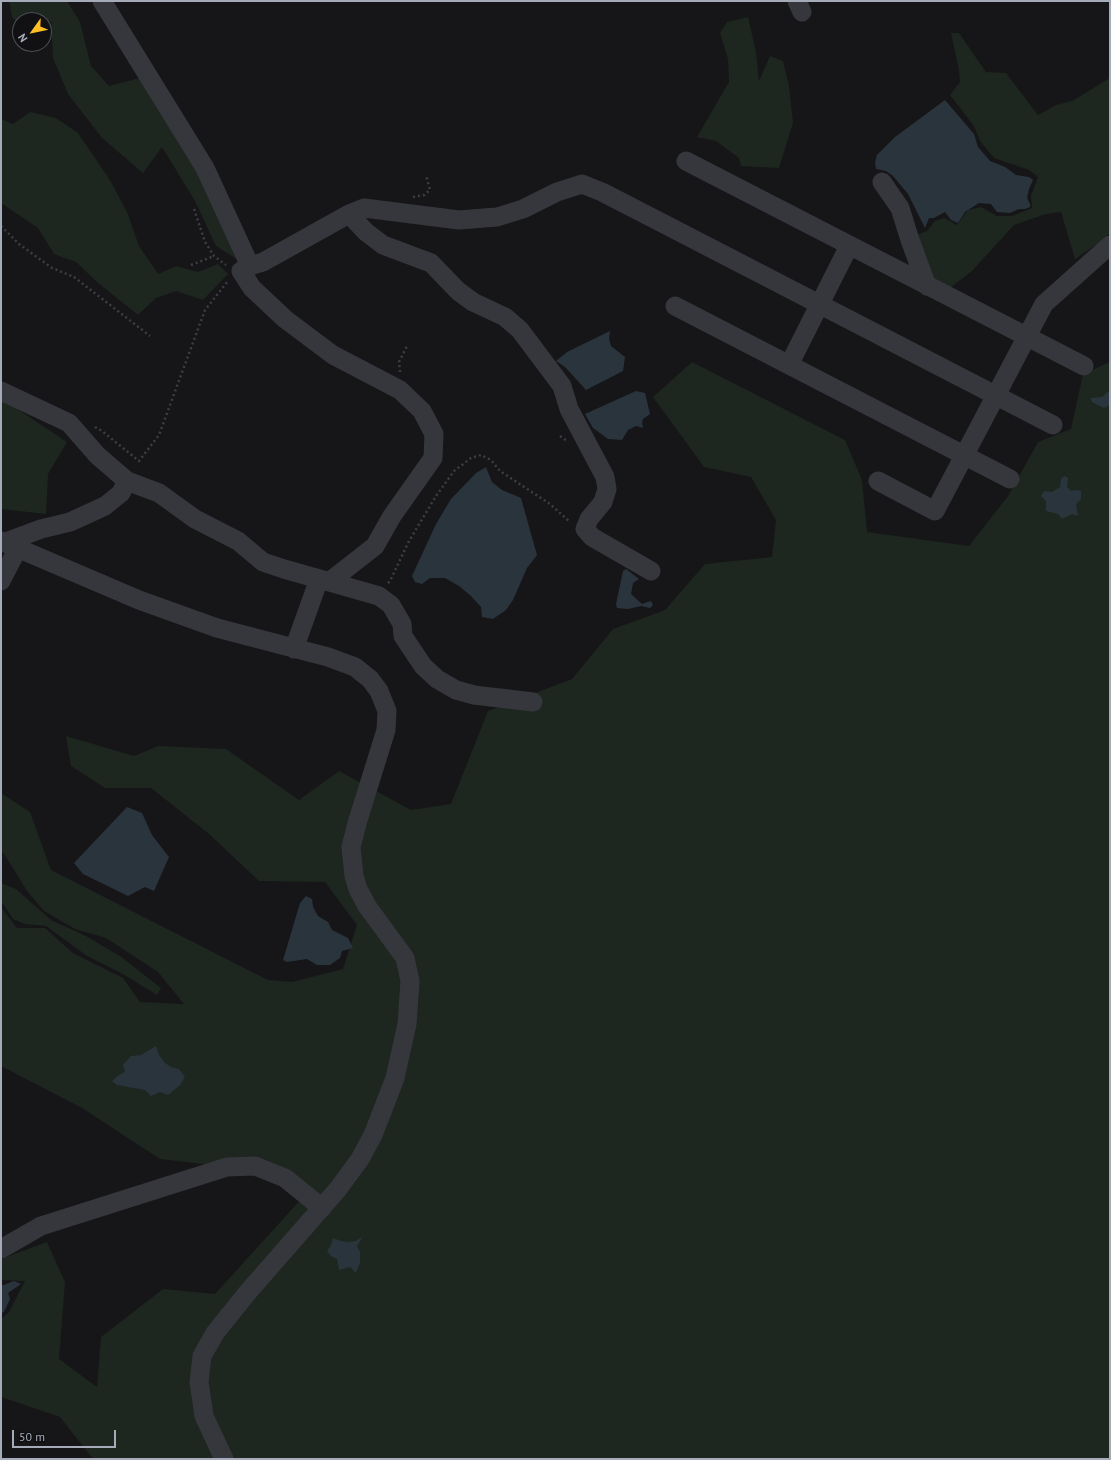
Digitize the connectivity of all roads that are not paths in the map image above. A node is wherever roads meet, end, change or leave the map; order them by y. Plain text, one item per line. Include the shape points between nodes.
1 (102, 1) edge
2 (686, 161) dead end
3 (882, 182) dead end
4 (348, 214) junction
5 (1110, 245) edge
6 (849, 246) junction
7 (243, 270) junction
8 (927, 286) junction
9 (819, 304) junction
10 (675, 306) dead end
11 (1027, 336) junction
12 (789, 364) junction
13 (1084, 366) dead end
14 (1, 391) edge
15 (996, 395) junction
16 (1053, 425) dead end
17 (964, 455) junction
18 (1010, 479) dead end
19 (127, 481) junction
20 (878, 481) dead end
21 (8, 544) edge
22 (651, 571) dead end
23 (1, 581) edge
24 (324, 581) junction
25 (294, 648) junction
26 (533, 702) dead end
27 (322, 1208) junction
28 (1, 1249) edge
29 (224, 1459) edge

1 - 7 street via 205,168
2 - 6 street
3 - 8 street via 900,208
4 - 7 street via 263,262
4 - 9 street via 364,208 460,220 497,217 582,184
4 - 22 street via 383,245 431,263 458,291 473,302 505,317 520,330 562,386 569,409 605,477 607,489 603,502 589,519 585,529 592,537
5 - 11 street via 1044,304
6 - 8 street
6 - 9 street
7 - 24 street via 252,288 285,319 333,355 400,390 422,411 434,434 433,458 392,516 375,546
8 - 11 street
9 - 12 street
9 - 15 street
10 - 12 street
11 - 13 street
11 - 15 street
12 - 17 street
14 - 19 street via 69,423 97,455
15 - 16 street
15 - 17 street
17 - 18 street
17 - 20 street via 935,511
19 - 21 street via 121,493 104,506 70,522 41,529
19 - 24 street via 159,493 196,519 238,541 263,562
21 - 23 street
21 - 25 street via 188,618
24 - 25 street
24 - 26 street via 379,596 391,605 402,624 403,636 423,666 437,679 456,690
25 - 27 street via 355,667 370,679 384,701 387,711 386,730 351,847 358,889 367,906 405,958 410,981 405,1031 395,1078 383,1113 360,1159
27 - 28 street via 285,1178 255,1166 227,1167 41,1226
27 - 29 street via 248,1292 215,1333 202,1356 199,1382 204,1416

